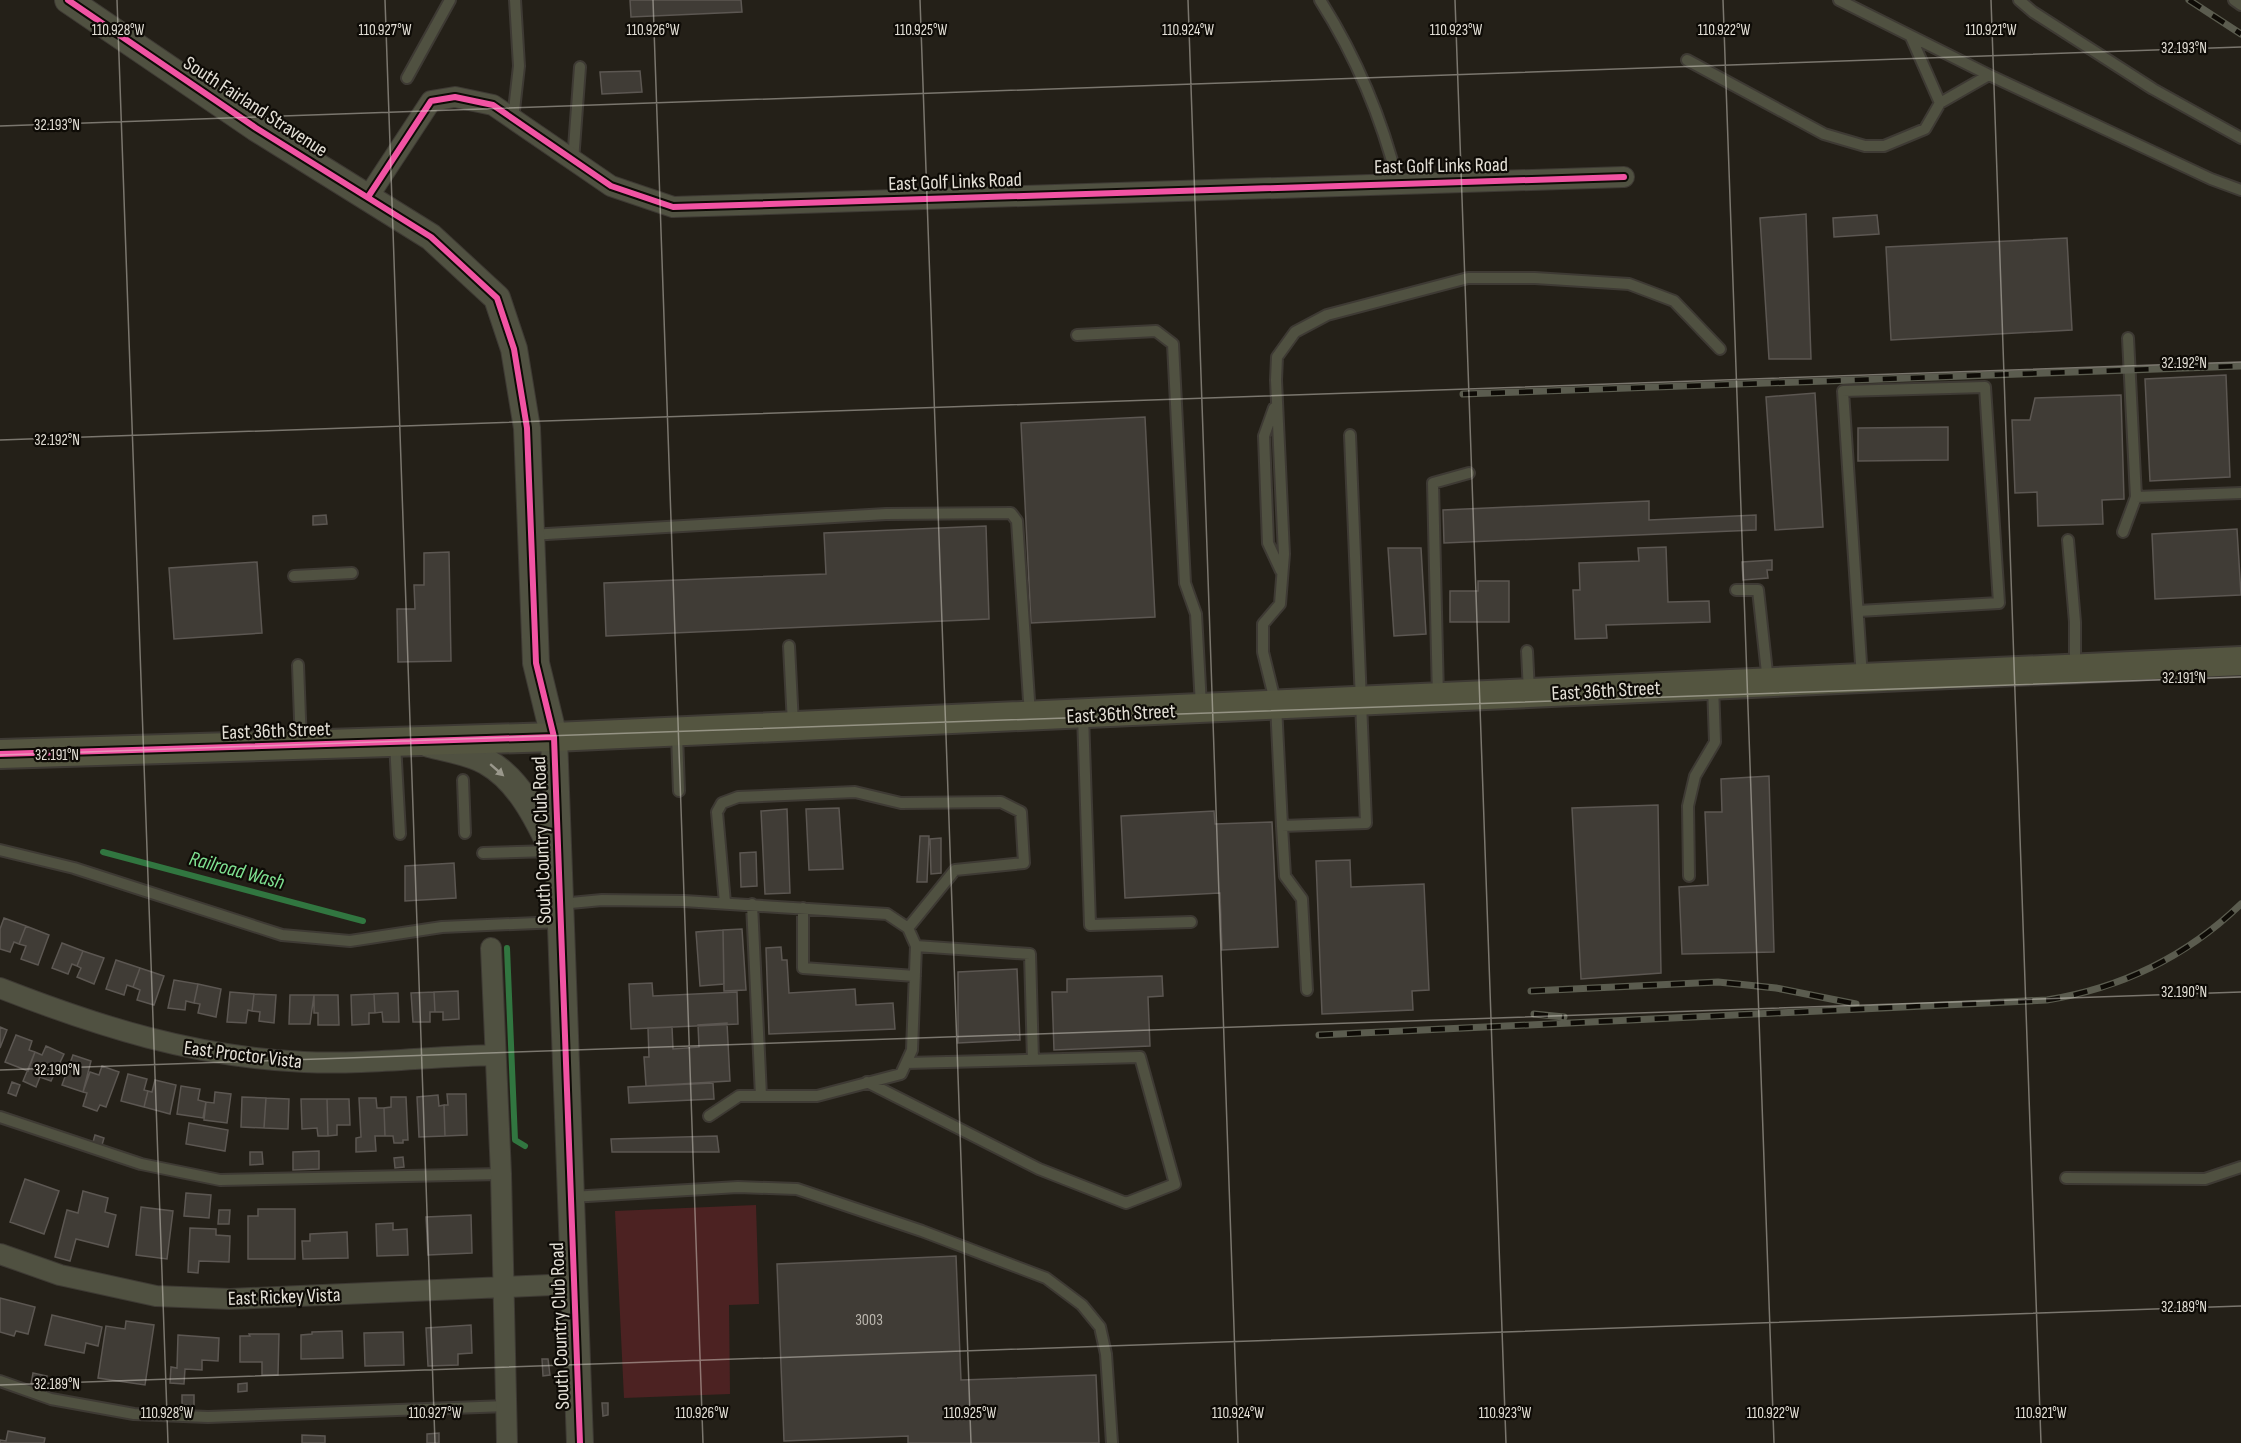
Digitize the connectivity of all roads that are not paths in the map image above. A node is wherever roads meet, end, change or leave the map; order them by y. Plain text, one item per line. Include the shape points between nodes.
1 (68, 0) edge
2 (450, 0) edge
3 (515, 0) edge
4 (1320, 0) edge
5 (1839, 0) edge
6 (2019, 0) edge
7 (2234, 0) edge
8 (2241, 5) edge
9 (1911, 37) junction
10 (1687, 60) dead end
11 (580, 67) dead end
12 (1989, 75) junction
13 (407, 78) dead end
14 (1940, 103) junction
15 (513, 119) junction
16 (2241, 138) edge
17 (573, 161) junction
18 (1624, 177) dead end
19 (1398, 183) junction
20 (2241, 190) edge
21 (368, 197) junction
22 (1077, 335) dead end
23 (2128, 338) dead end
24 (1720, 349) dead end
25 (1276, 403) junction
26 (1350, 435) dead end
27 (1469, 473) dead end
28 (2241, 493) edge
29 (2136, 497) junction
30 (2123, 532) dead end
31 (530, 535) junction
32 (2068, 540) dead end
33 (352, 573) dead end
34 (1282, 574) junction
35 (294, 576) dead end
36 (1736, 590) dead end
37 (1858, 610) junction
38 (789, 646) dead end
39 (1527, 651) dead end
40 (2241, 661) edge
41 (298, 665) dead end
42 (2075, 668) junction
43 (1862, 678) junction
44 (1768, 683) junction
45 (1713, 685) junction
46 (1529, 693) junction
47 (1438, 698) junction
48 (1362, 702) junction
49 (1276, 705) junction
50 (1201, 709) junction
51 (1083, 714) junction
52 (1030, 717) junction
53 (793, 727) junction
54 (677, 732) junction
55 (554, 737) junction
56 (424, 742) junction
57 (395, 743) junction
58 (301, 746) junction
59 (0, 754) edge
60 (463, 780) dead end
61 (679, 790) dead end
62 (1282, 826) junction
63 (465, 833) dead end
64 (400, 834) dead end
65 (0, 850) edge
66 (483, 853) dead end
67 (556, 856) junction
68 (1689, 876) dead end
69 (725, 903) junction
70 (752, 904) junction
71 (802, 908) junction
72 (560, 913) junction
73 (1191, 922) dead end
74 (908, 928) junction
75 (916, 946) junction
76 (491, 948) dead end
77 (915, 976) junction
78 (0, 988) edge
79 (1308, 990) dead end
80 (495, 1055) junction
81 (1034, 1060) junction
82 (906, 1063) junction
83 (867, 1082) junction
84 (761, 1096) junction
85 (709, 1116) dead end
86 (0, 1117) edge
87 (2241, 1167) edge
88 (501, 1174) junction
89 (2066, 1178) dead end
90 (571, 1197) junction
91 (0, 1254) edge
92 (574, 1284) junction
93 (503, 1287) junction
94 (0, 1381) edge
95 (507, 1406) junction
96 (507, 1443) edge
97 (580, 1443) edge
98 (1112, 1443) edge

1 - 21 street, South Fairland Stravenue via 256,128
2 - 13 lane
3 - 15 lane via 519,66
4 - 19 lane via 1355,64 1390,151
5 - 9 lane
6 - 16 lane via 2153,89
7 - 8 lane
9 - 12 lane
9 - 14 lane
10 - 14 lane via 1824,134 1865,146 1884,146 1925,129
11 - 17 lane
12 - 14 lane
12 - 20 lane
15 - 17 street, East Golf Links Road
15 - 21 street, East Golf Links Road via 493,105 455,97 431,101
17 - 19 street, East Golf Links Road via 610,186 673,207
18 - 19 street, East Golf Links Road
21 - 31 street, South Country Club Road via 431,237 497,298 514,349 527,428
22 - 50 lane via 1156,331 1173,344 1185,583 1196,614
23 - 29 lane
24 - 25 lane via 1674,301 1629,284 1468,278 1327,315 1295,332 1277,357
25 - 34 lane
25 - 34 lane via 1264,436 1268,543
26 - 48 lane
27 - 47 lane via 1433,483
28 - 29 lane
29 - 30 lane
31 - 52 lane via 886,514 1011,513 1017,521
31 - 55 street, South Country Club Road via 536,663
32 - 42 lane
33 - 35 lane
34 - 49 lane via 1280,604 1263,624 1263,652
36 - 44 lane via 1758,590
37 - 37 lane via 1843,391 1985,387 1999,603
37 - 43 lane
38 - 53 lane
39 - 46 lane
40 - 42 main road, East 36th Street
41 - 58 lane
42 - 43 main road, East 36th Street
43 - 44 main road, East 36th Street
44 - 45 main road, East 36th Street
45 - 46 main road, East 36th Street
45 - 68 lane via 1715,742 1695,776 1688,806
46 - 47 main road, East 36th Street
47 - 48 main road, East 36th Street
48 - 49 main road, East 36th Street
48 - 62 lane via 1366,823
49 - 50 main road, East 36th Street
49 - 62 lane
50 - 51 main road, East 36th Street
51 - 52 main road, East 36th Street
51 - 73 lane via 1090,925
52 - 53 main road, East 36th Street
53 - 54 main road, East 36th Street
54 - 55 main road, East 36th Street
54 - 61 lane
55 - 56 main road, East 36th Street
55 - 67 street, South Country Club Road
56 - 57 main road, East 36th Street
56 -> 67 street via 487,762 516,787 541,824
57 - 58 main road, East 36th Street
57 - 64 lane
58 - 59 main road, East 36th Street
60 - 63 lane
62 - 79 lane via 1285,876 1302,899
65 - 72 lane via 74,868 282,935 350,940
66 - 67 lane
67 - 72 street, South Country Club Road
69 - 70 lane
69 - 72 lane via 602,900
69 - 74 lane via 717,812 722,803 738,797 855,792 901,803 1001,802 1021,812 1024,863 955,870
70 - 71 lane
70 - 84 lane
71 - 74 lane via 886,914
71 - 77 lane via 803,968
72 - 90 street, South Country Club Road
74 - 75 lane
75 - 77 lane
75 - 81 lane via 1030,954
76 - 80 street
77 - 82 lane via 912,1050
78 - 80 street, East Proctor Vista via 132,1035 176,1047 235,1055 305,1062
80 - 88 street
81 - 82 lane
81 - 83 lane via 1140,1057 1174,1184 1126,1203 1039,1169
82 - 83 lane via 901,1074
83 - 84 lane via 817,1096
84 - 85 lane via 739,1096
86 - 88 lane via 141,1164 220,1180
87 - 89 lane via 2205,1179
88 - 93 street
90 - 92 street, South Country Club Road
90 - 98 lane via 738,1187 797,1189 1046,1278 1082,1305 1100,1327 1106,1354
91 - 93 street, East Rickey Vista via 60,1275 156,1296 230,1299
92 - 93 street, East Rickey Vista
92 - 97 street, South Country Club Road
93 - 95 street
94 - 95 lane via 51,1399 144,1414 208,1417
95 - 96 street

